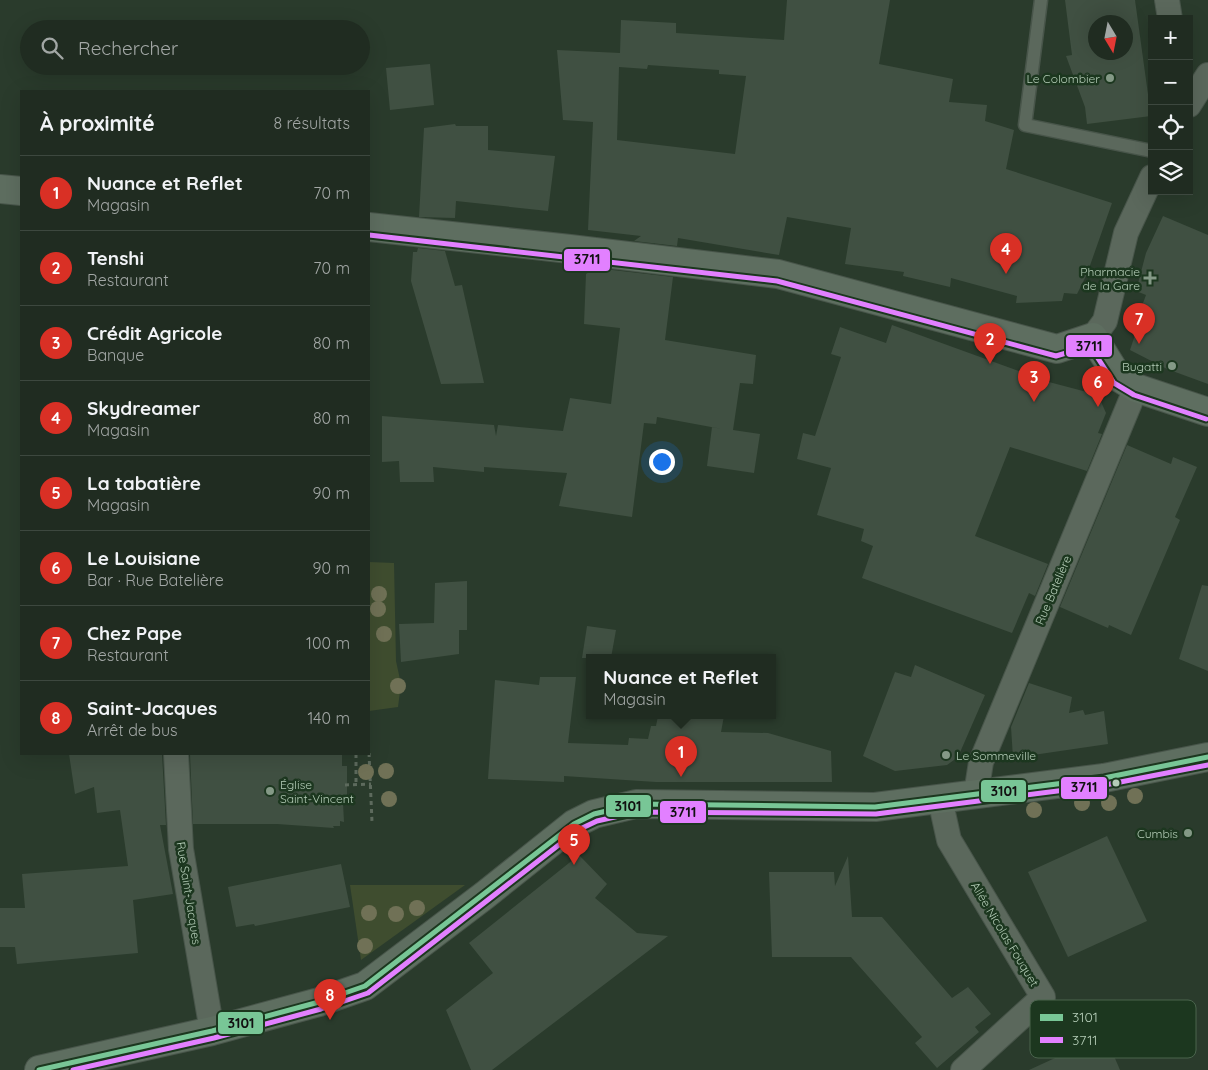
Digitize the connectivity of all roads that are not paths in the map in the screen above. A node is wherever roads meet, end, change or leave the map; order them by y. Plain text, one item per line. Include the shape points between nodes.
1 (1041, 0) edge
2 (1167, 0) edge
3 (1169, 15) edge
4 (1208, 75) edge
5 (1193, 99) edge
6 (1148, 150) edge
7 (1148, 186) edge
8 (0, 189) edge
9 (20, 191) edge
10 (370, 228) edge
11 (1093, 337) junction
12 (1136, 388) junction
13 (1208, 412) edge
14 (176, 755) edge
15 (1208, 757) edge
16 (976, 794) junction
17 (940, 799) junction
18 (1040, 1000) edge
19 (1030, 1009) edge
20 (212, 1030) junction
21 (71, 1067) edge
22 (39, 1070) edge
23 (963, 1070) edge

1 - 6 lane via 1025,125
2 - 3 street
4 - 5 street
7 - 11 street via 1126,233 1104,321
8 - 9 main road
10 - 11 main road via 570,248 778,274 1057,349
11 - 12 main road via 1118,377
12 - 13 main road
12 - 16 street, Rue Batelière via 981,762
14 - 20 street, Rue Saint-Jacques via 181,849
15 - 16 main road via 1104,778
16 - 17 main road
17 - 18 street, Allée Nicolas Fouquet via 949,840 1043,997
17 - 20 main road via 875,807 636,804 594,814 574,824 365,986 319,1002
19 - 23 street, Allée Nicolas Fouquet
20 - 21 main road
21 - 22 main road

